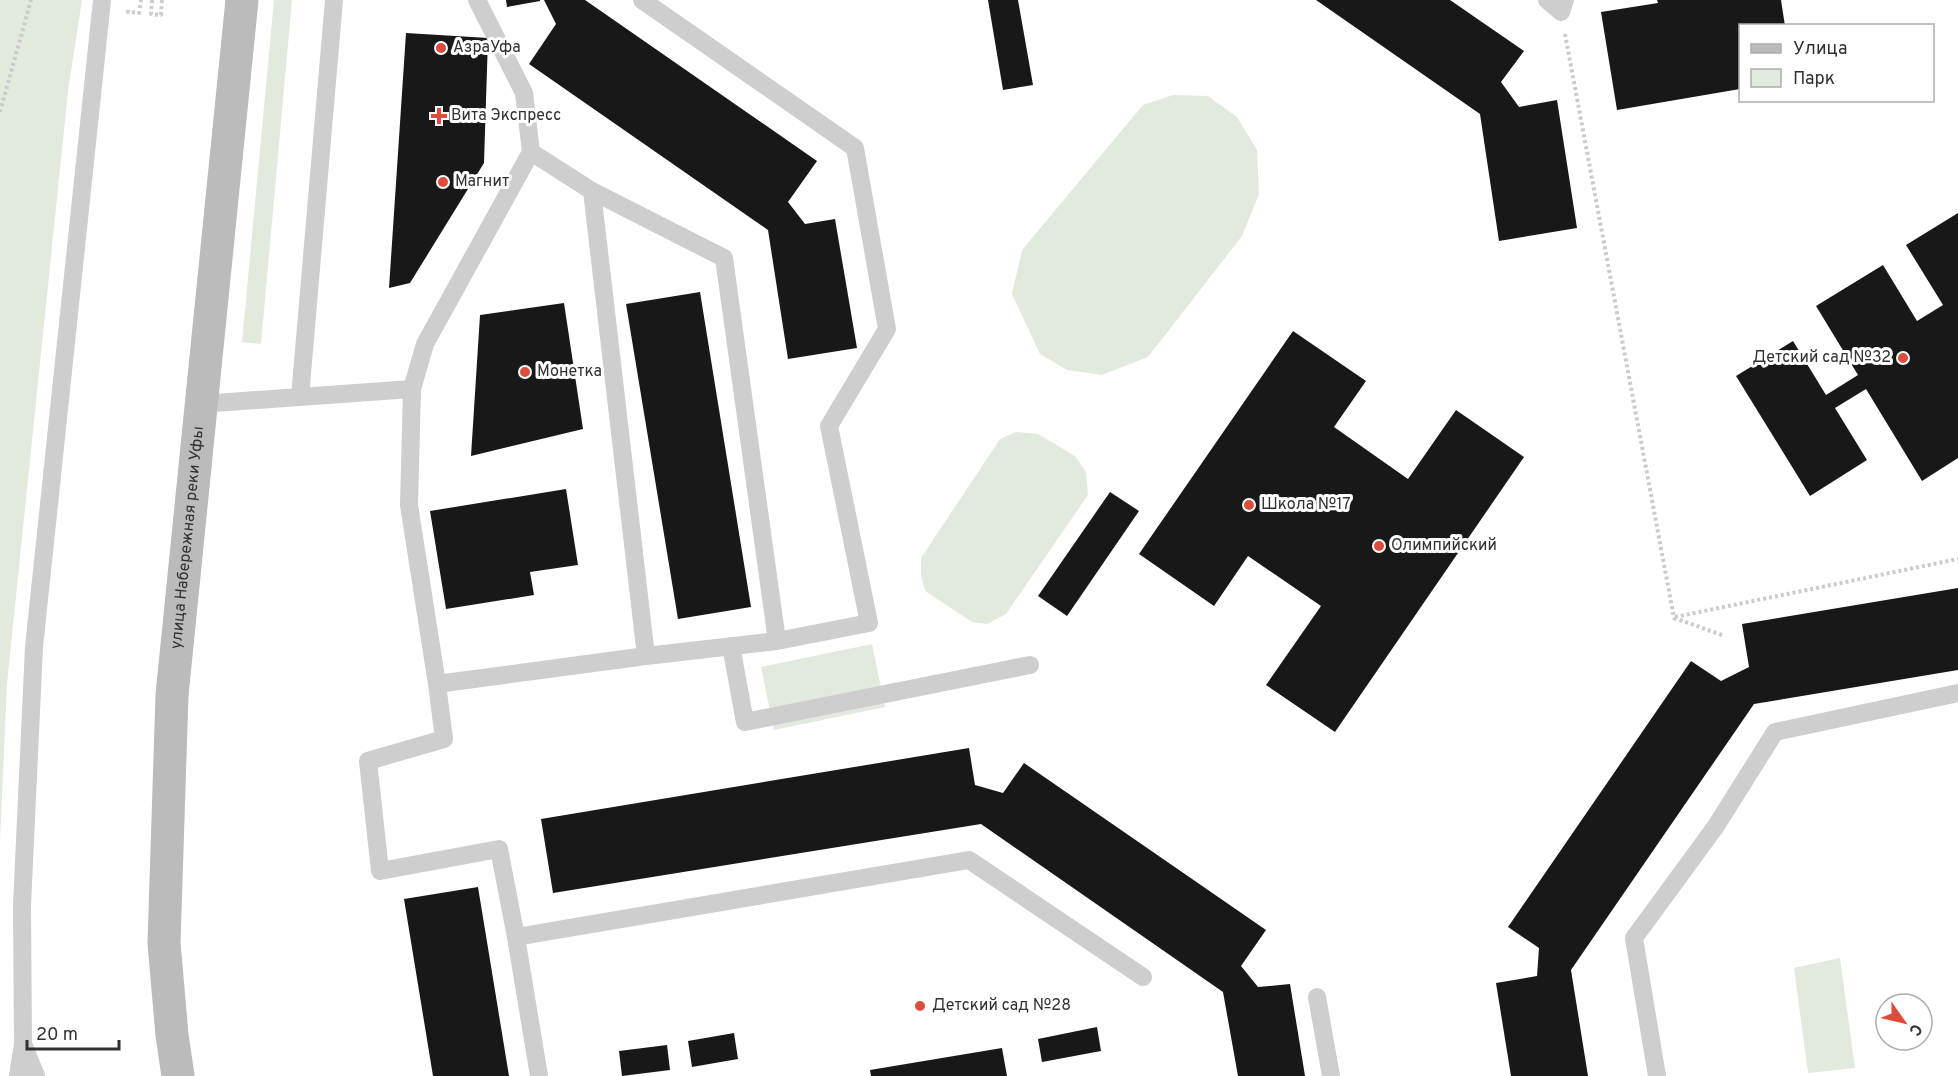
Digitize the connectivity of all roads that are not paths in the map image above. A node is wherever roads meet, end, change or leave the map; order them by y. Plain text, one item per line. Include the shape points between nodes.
1 (102, 0) edge
2 (242, 0) edge
3 (334, 0) edge
4 (477, 0) edge
5 (642, 0) edge
6 (1547, 0) edge
7 (1563, 6) edge
8 (531, 152) junction
9 (592, 191) junction
10 (412, 388) junction
11 (300, 397) junction
12 (201, 404) junction
13 (777, 641) junction
14 (731, 646) junction
15 (646, 656) junction
16 (1030, 665) dead end
17 (437, 684) junction
18 (1958, 693) edge
19 (516, 937) junction
20 (1143, 977) dead end
21 (1317, 997) dead end
22 (23, 1044) junction
23 (18, 1076) edge
24 (36, 1076) edge
25 (178, 1076) edge
26 (539, 1076) edge
27 (1331, 1076) edge
28 (1657, 1076) edge

1 - 22 lane via 34,647 22,904
2 - 12 street, улица Набережная реки Уфы
3 - 11 lane
4 - 8 lane via 524,93
5 - 13 lane via 855,148 887,329 829,426 869,623
6 - 7 lane
8 - 9 lane
8 - 10 lane via 425,344
9 - 13 lane via 724,258
9 - 15 lane
10 - 11 lane
10 - 17 lane via 409,506
11 - 12 lane
12 - 25 street, улица Набережная реки Уфы via 171,707 164,943
13 - 14 lane
14 - 15 lane
14 - 16 lane via 745,722
15 - 17 lane
17 - 19 lane via 444,739 368,761 380,871 499,849
18 - 28 lane via 1776,732 1716,826 1634,938
19 - 20 lane via 969,860
19 - 26 lane
21 - 27 lane
22 - 23 lane
22 - 24 lane

